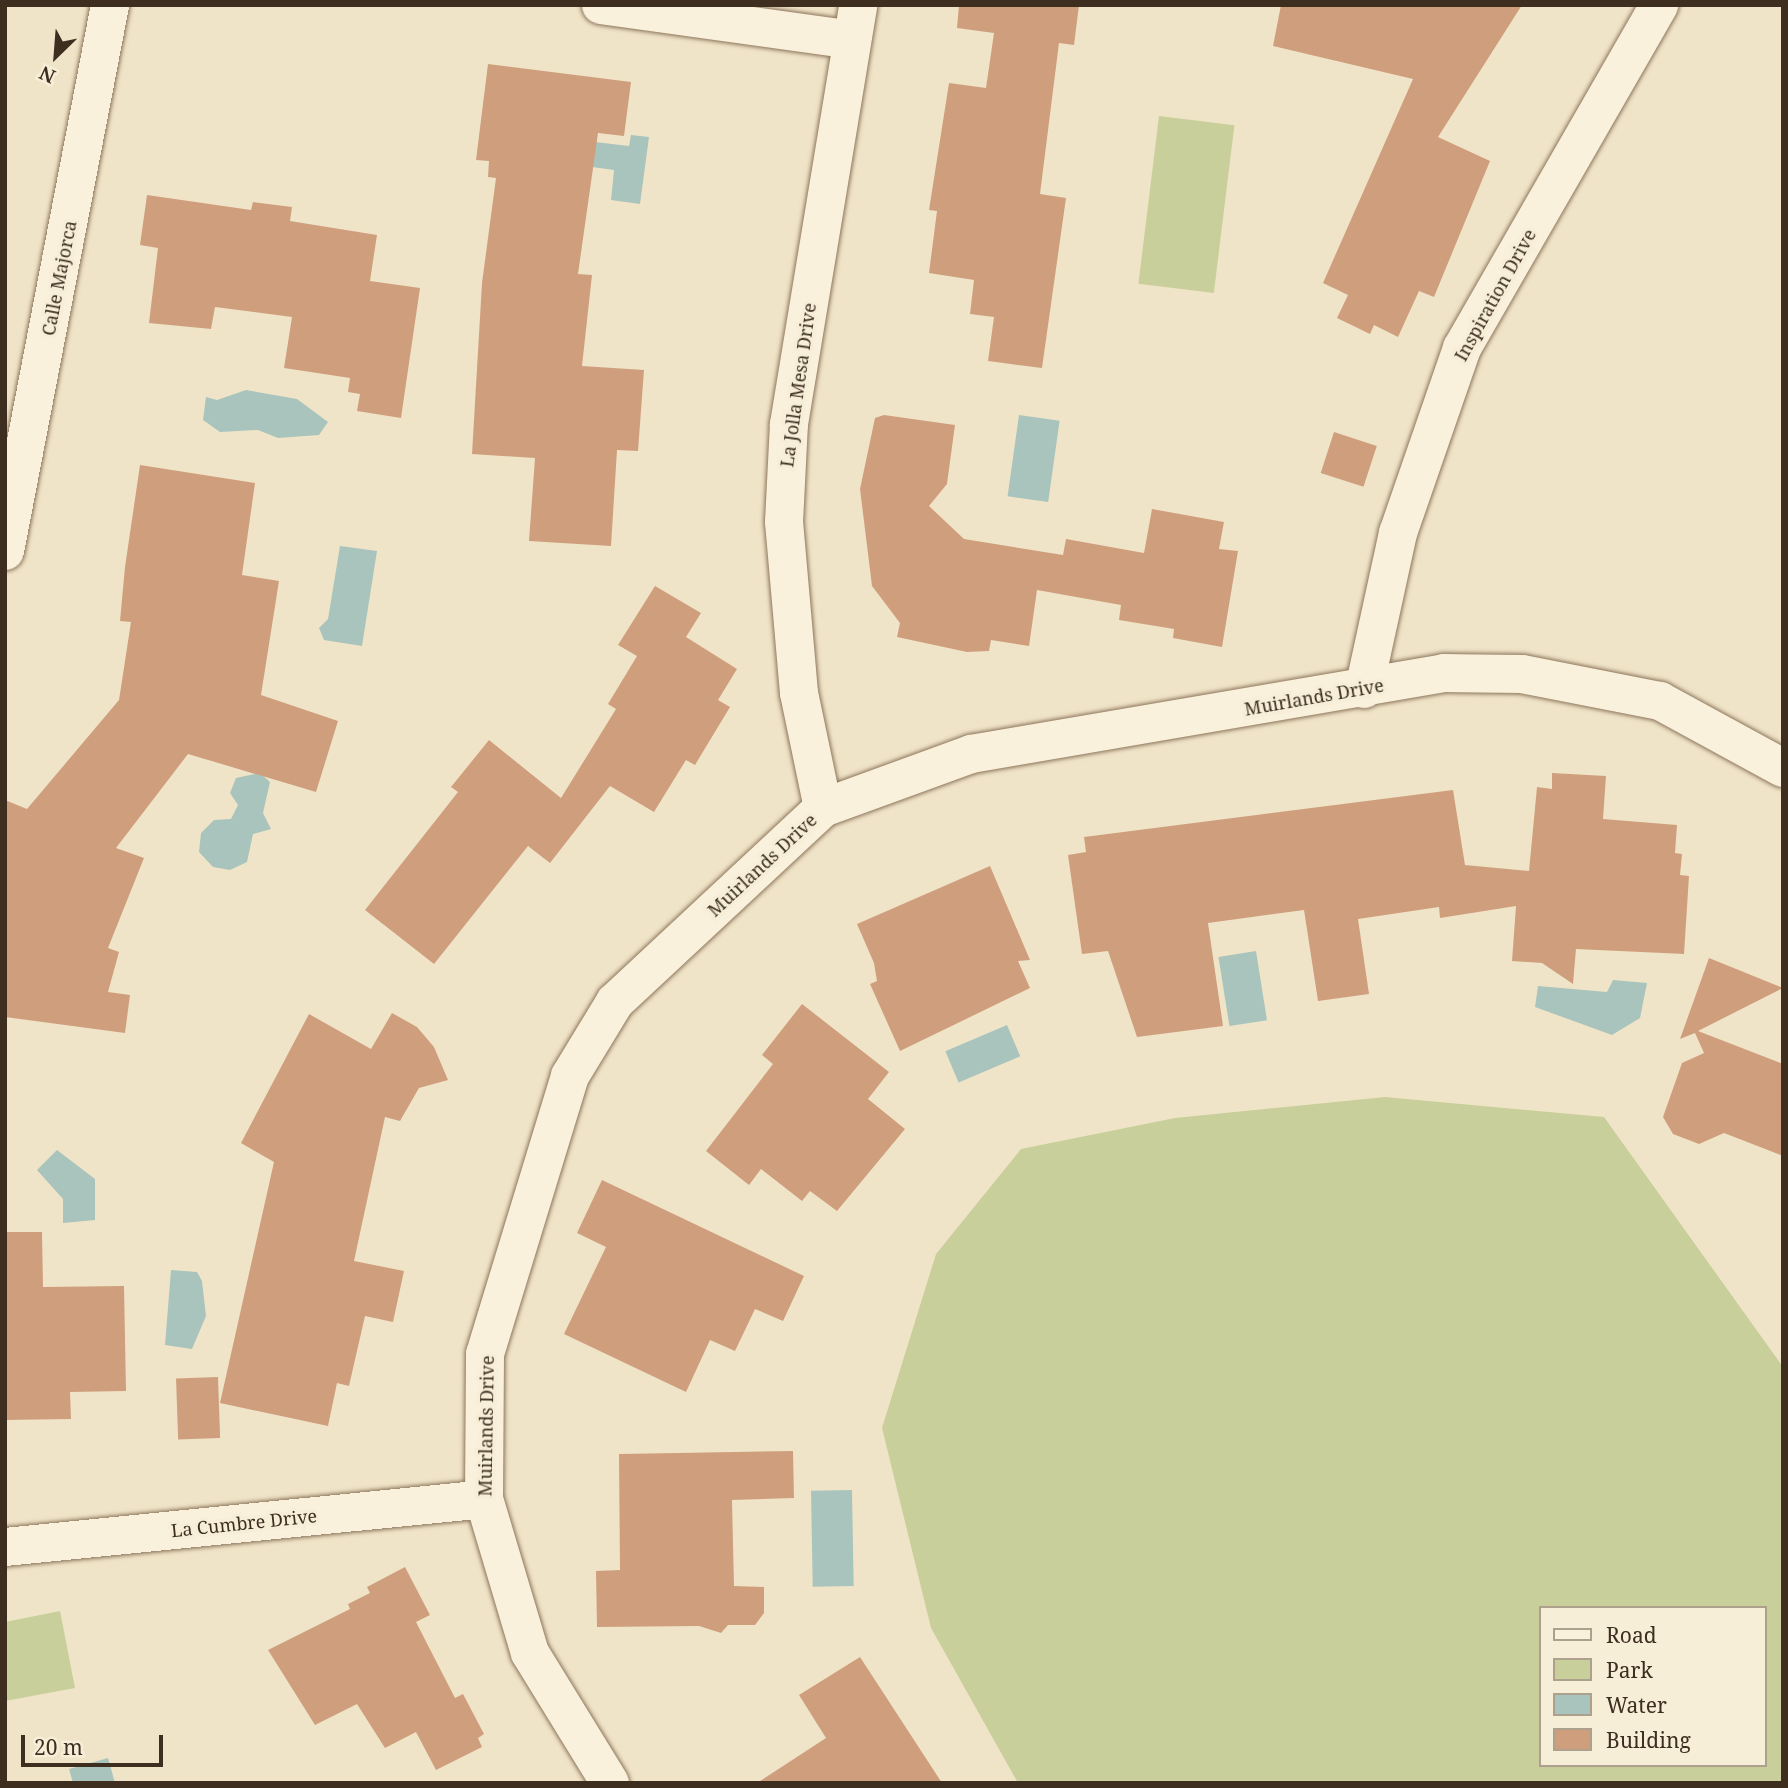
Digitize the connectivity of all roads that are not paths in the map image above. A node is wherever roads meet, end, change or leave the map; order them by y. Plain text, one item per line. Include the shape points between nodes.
1 (110, 5) edge
2 (601, 5) edge
3 (1659, 5) edge
4 (855, 23) edge
5 (5, 551) edge
6 (1364, 689) junction
7 (1783, 768) edge
8 (823, 808) junction
9 (484, 1499) junction
10 (5, 1546) edge
11 (610, 1783) edge

1 - 5 street, Calle Majorca
2 - 4 street
3 - 6 street, Inspiration Drive via 1462,348 1398,533
4 - 8 street, La Jolla Mesa Drive via 789,425 784,522 799,693
6 - 7 street, Muirlands Drive via 1444,673 1522,674 1660,701
6 - 8 street, Muirlands Drive via 971,754
8 - 9 street, Muirlands Drive via 615,1002 569,1076 485,1354
9 - 10 street, La Cumbre Drive
9 - 11 street, Muirlands Drive via 530,1654

